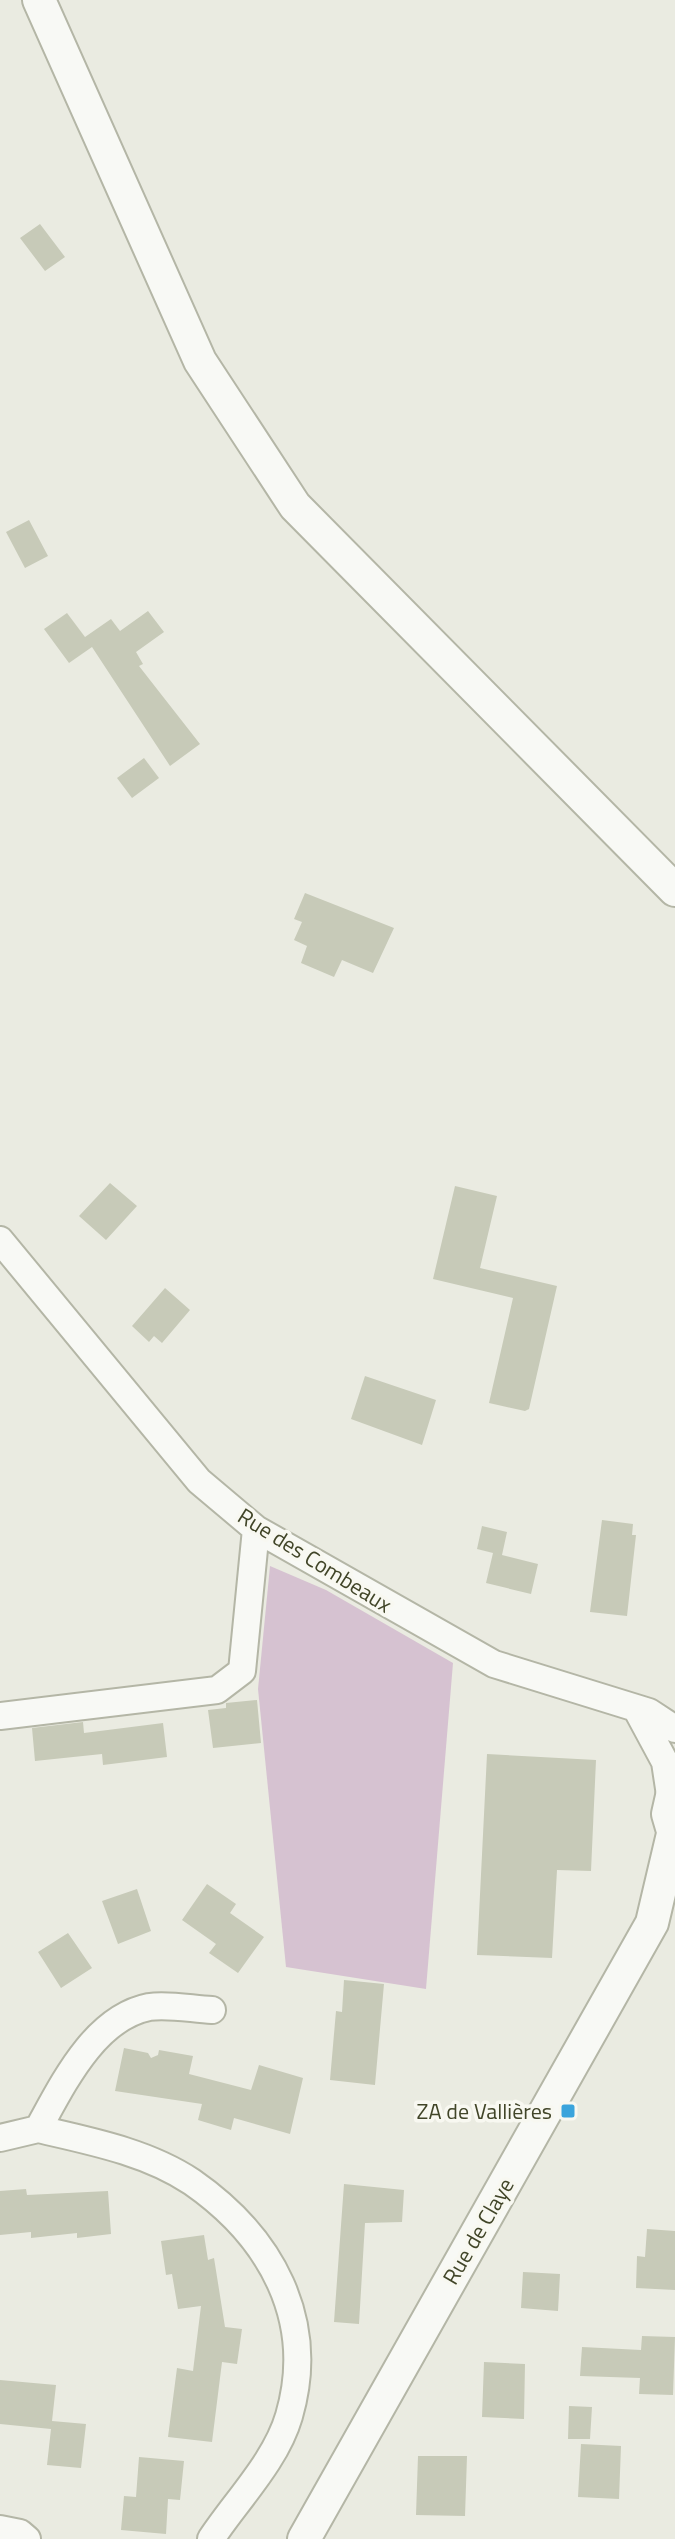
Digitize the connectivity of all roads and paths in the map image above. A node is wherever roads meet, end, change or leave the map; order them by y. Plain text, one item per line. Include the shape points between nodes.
1 (39, 0) edge
2 (675, 890) edge
3 (0, 1240) edge
4 (256, 1529) junction
5 (0, 1716) edge
6 (662, 1716) edge
7 (673, 1789) edge
8 (674, 1836) edge
9 (663, 1913) edge
10 (212, 2010) dead end
11 (38, 2129) junction
12 (0, 2138) edge
13 (0, 2529) edge
14 (27, 2539) edge
15 (211, 2539) edge
16 (304, 2539) edge

1 - 2 street via 200,361 295,506
3 - 4 street, Rue des Combeaux via 199,1481
4 - 5 street via 242,1671 217,1690
4 - 6 street, Rue des Combeaux via 494,1664
6 - 7 street, Rue des Combeaux
7 - 8 street, Rue de Claye via 668,1814
8 - 9 street, Rue de Claye
9 - 16 street, Rue de Claye
10 - 11 street via 150,2007 114,2020 67,2078
11 - 12 street
11 - 15 street via 116,2147 191,2182 255,2237 286,2293 297,2330 297,2373 288,2419
13 - 14 street

